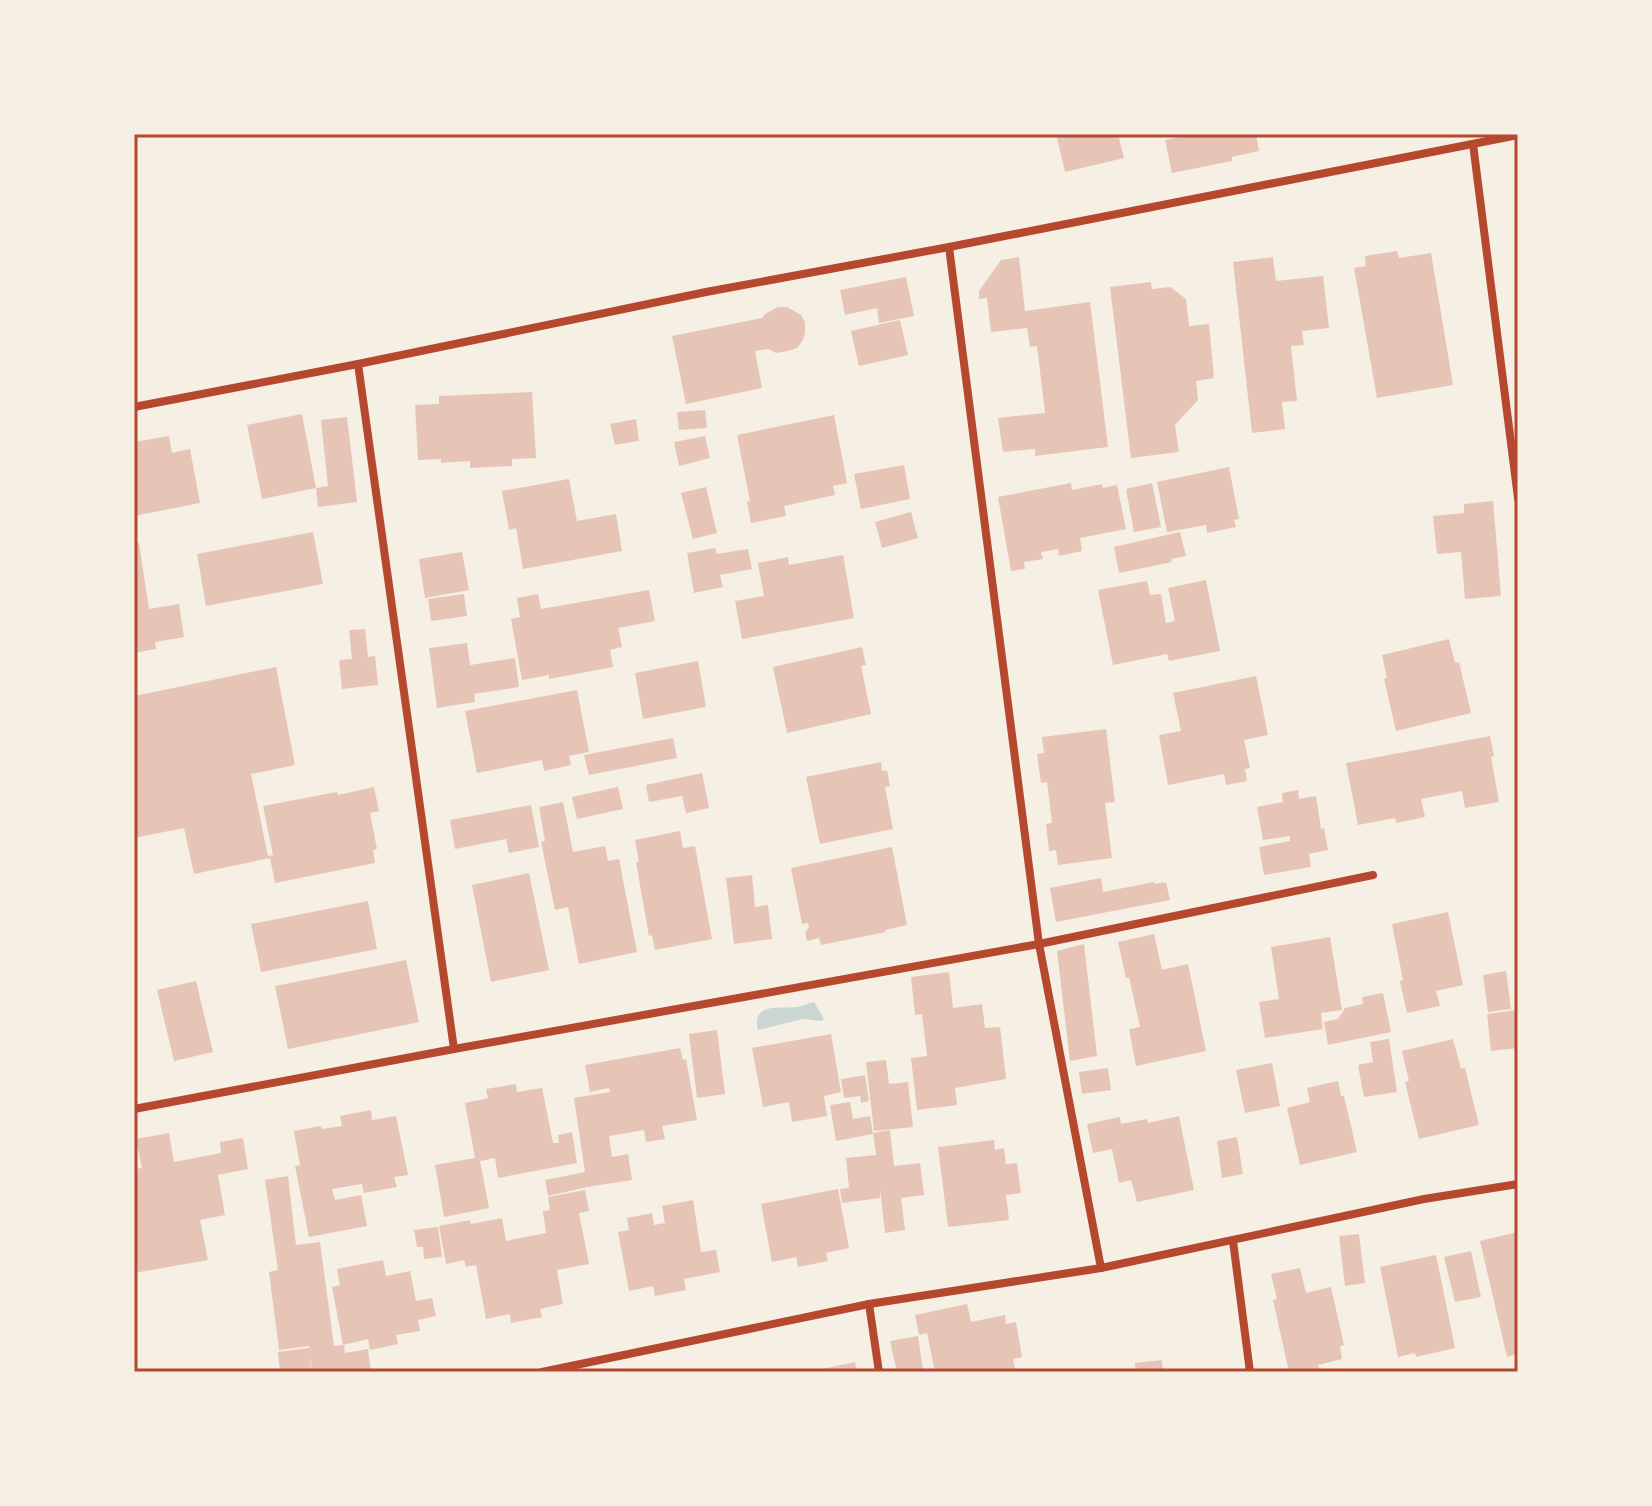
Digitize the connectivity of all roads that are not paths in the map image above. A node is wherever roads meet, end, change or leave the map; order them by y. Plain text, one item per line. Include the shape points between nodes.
1 (1518, 135) edge
2 (1473, 144) junction
3 (949, 247) junction
4 (358, 364) junction
5 (134, 407) edge
6 (1518, 498) edge
7 (1373, 875) dead end
8 (1039, 944) junction
9 (454, 1049) junction
10 (134, 1109) edge
11 (1518, 1184) edge
12 (1233, 1241) junction
13 (1101, 1268) junction
14 (869, 1304) junction
15 (542, 1372) edge
16 (879, 1372) edge
17 (1250, 1372) edge

1 - 2 street
2 - 3 street
2 - 6 street
3 - 4 street
3 - 8 street
4 - 5 street
4 - 9 street
7 - 8 street
8 - 9 street
8 - 13 street
9 - 10 street
11 - 12 street
12 - 13 street
12 - 17 street
13 - 14 street
14 - 15 street
14 - 16 street

